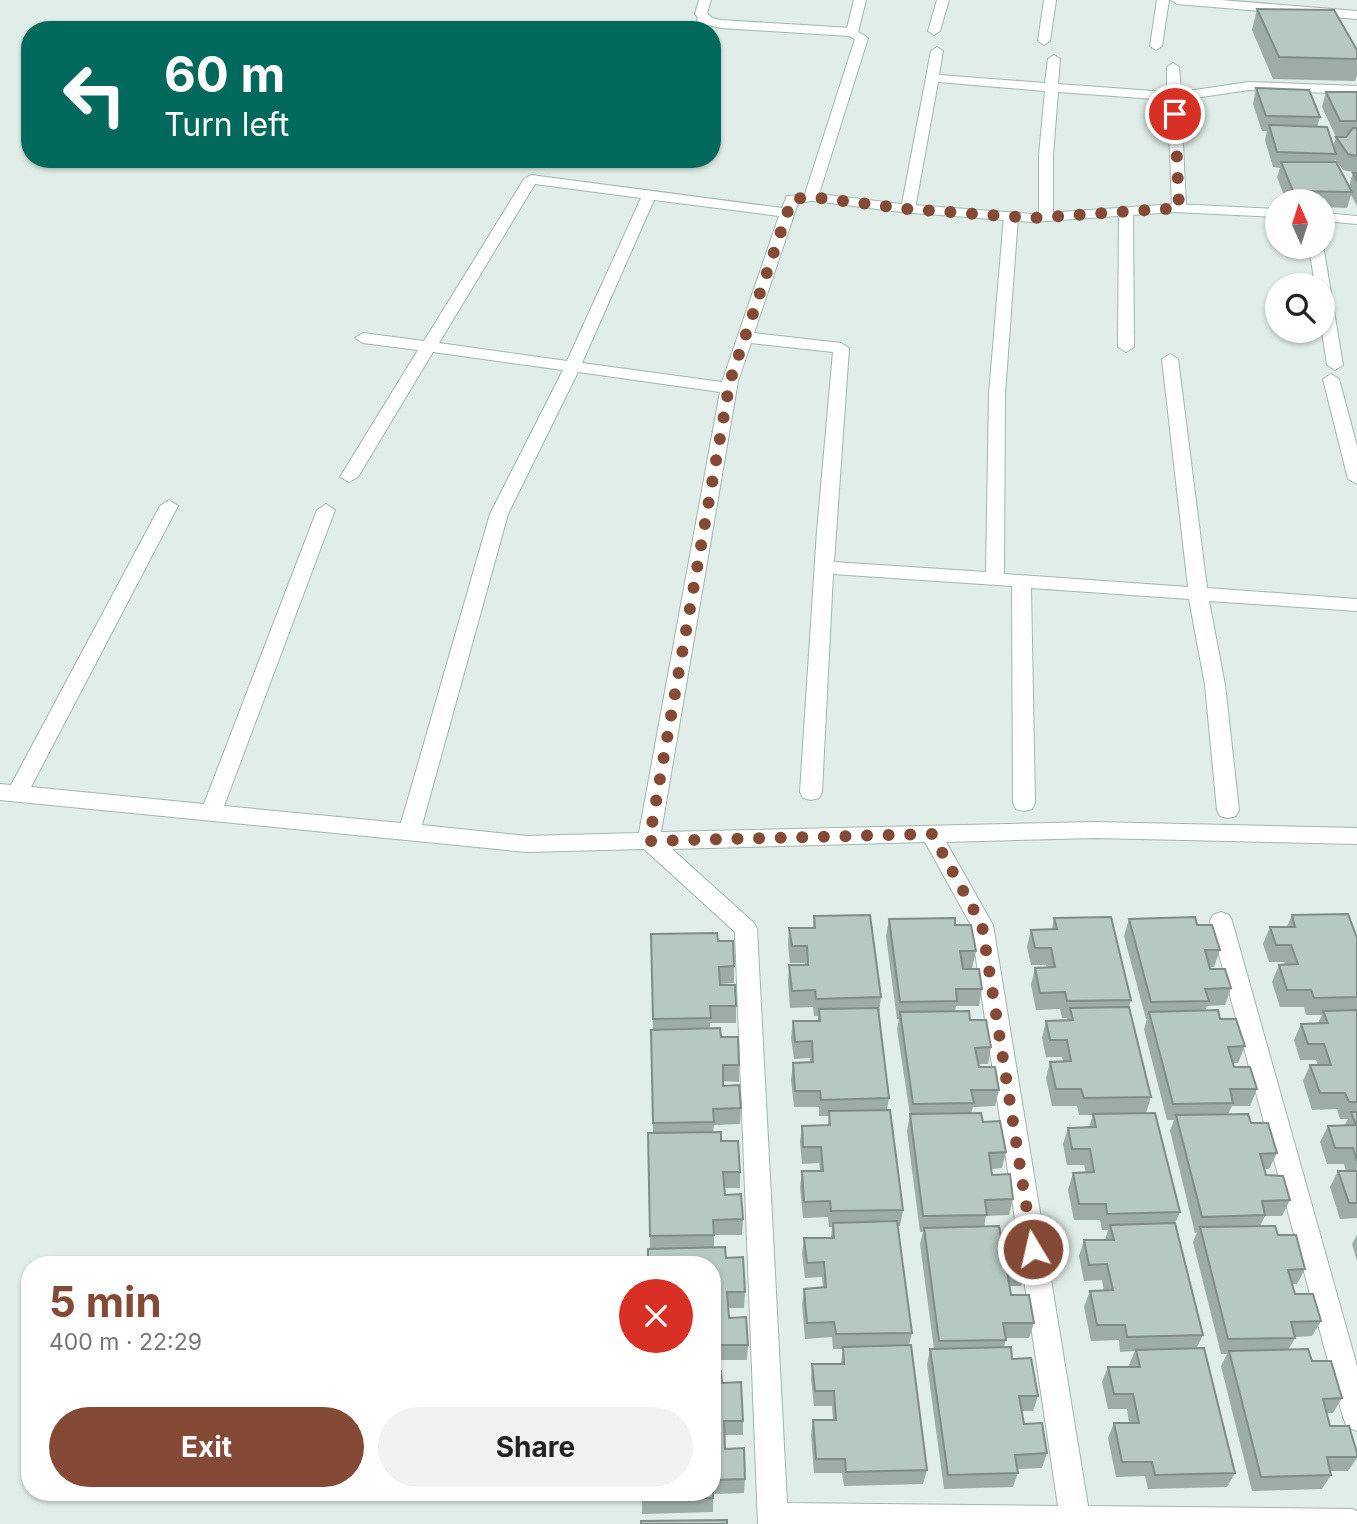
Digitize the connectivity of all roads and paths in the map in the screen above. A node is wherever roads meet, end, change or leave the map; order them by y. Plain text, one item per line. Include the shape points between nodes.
1 (705, 0) edge
2 (860, 0) edge
3 (943, 0) edge
4 (1051, 0) edge
5 (1163, 0) edge
6 (1177, 0) edge
7 (1257, 4) edge
8 (1357, 15) edge
9 (702, 21) edge
10 (721, 24) edge
11 (934, 31) dead end
12 (852, 32) junction
13 (1044, 41) dead end
14 (1156, 46) dead end
15 (937, 51) dead end
16 (1055, 59) dead end
17 (1173, 67) dead end
18 (932, 78) junction
19 (1052, 87) junction
20 (1357, 90) edge
21 (1175, 96) junction
22 (649, 195) junction
23 (811, 197) junction
24 (1179, 208) junction
25 (908, 209) junction
26 (1126, 211) junction
27 (1265, 212) edge
28 (788, 213) junction
29 (1011, 216) junction
30 (1046, 217) junction
31 (1335, 218) edge
32 (1357, 220) edge
33 (746, 337) junction
34 (363, 338) dead end
35 (1330, 343) edge
36 (429, 347) junction
37 (1126, 347) dead end
38 (1170, 359) dead end
39 (572, 367) junction
40 (729, 388) junction
41 (349, 477) dead end
42 (1357, 479) edge
43 (169, 506) dead end
44 (326, 510) dead end
45 (824, 567) junction
46 (995, 579) junction
47 (1021, 581) junction
48 (1198, 594) junction
49 (1357, 605) edge
50 (811, 792) dead end
51 (9, 793) edge
52 (1024, 803) dead end
53 (1228, 810) dead end
54 (211, 813) junction
55 (409, 832) junction
56 (932, 834) junction
57 (1357, 836) edge
58 (649, 841) junction
59 (1221, 921) dead end
60 (1357, 1417) edge
61 (1075, 1519) junction
62 (773, 1521) edge
63 (1352, 1524) edge

1 - 9 street
2 - 12 street
3 - 11 street
4 - 13 street
5 - 14 street
6 - 7 street
7 - 8 street
10 - 12 street
12 - 23 street via 862,38 861,46
15 - 18 street
16 - 19 street
17 - 21 street
18 - 19 street
18 - 25 street
19 - 21 street
19 - 30 street
20 - 21 street via 1249,86
21 - 24 street
22 - 28 street
22 - 36 street via 531,179
22 - 39 street
23 - 25 street
23 - 28 street via 792,199
24 - 26 street
24 - 27 street
25 - 29 street
26 - 30 street
26 - 37 street
28 - 33 street
29 - 30 street
29 - 46 street via 997,394
31 - 32 street
33 - 40 street
33 - 45 street via 841,348
34 - 36 street
35 - 42 street
36 - 39 street
36 - 41 street
38 - 48 street
39 - 40 street
39 - 55 street via 499,514
40 - 58 street
43 - 51 street
44 - 54 street
45 - 46 street
45 - 50 street
46 - 47 street
47 - 48 street
47 - 52 street
48 - 49 street
48 - 53 street via 1215,685
51 - 54 street
54 - 55 street
55 - 58 street via 527,844
56 - 57 street via 1095,830
56 - 58 street
56 - 61 street via 982,925
58 - 62 street via 746,929
59 - 60 street
61 - 62 street
61 - 63 street

